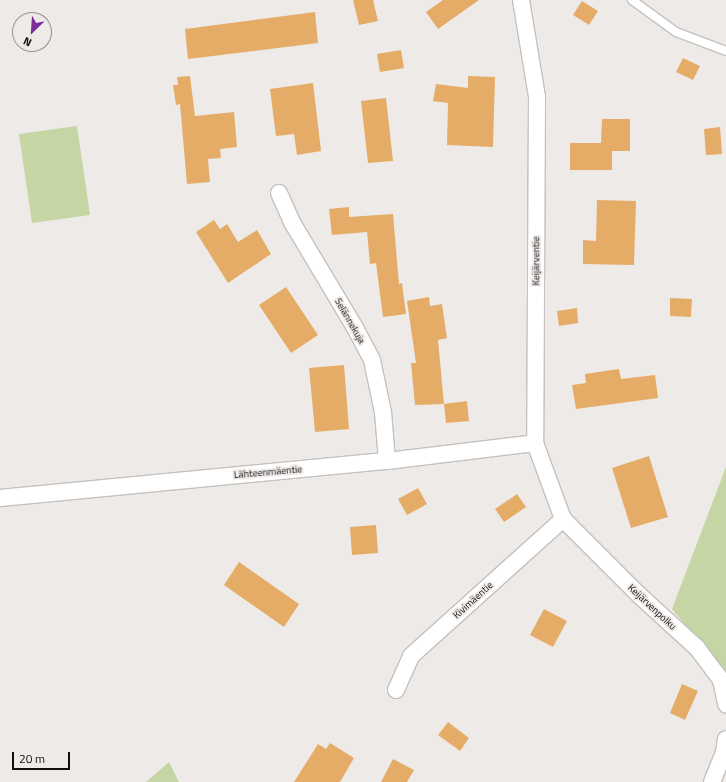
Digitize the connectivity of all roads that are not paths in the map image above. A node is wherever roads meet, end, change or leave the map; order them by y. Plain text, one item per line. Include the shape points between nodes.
1 (521, 0) edge
2 (632, 0) edge
3 (726, 50) edge
4 (279, 193) dead end
5 (535, 443) junction
6 (387, 461) junction
7 (0, 498) edge
8 (562, 519) junction
9 (396, 690) dead end
10 (726, 704) edge
11 (726, 738) edge
12 (712, 782) edge

1 - 5 street, Keijärventie via 537,97
2 - 3 lane via 676,32
4 - 6 street, Selännekuja via 293,224 372,360 383,412
5 - 6 street, Lähteenmäentie
5 - 8 street, Keijärventie
6 - 7 street, Lähteenmäentie
8 - 9 street, Kivimäentie via 411,656
8 - 10 street, Keijärvenpolku via 697,648 721,680
11 - 12 street via 724,753

